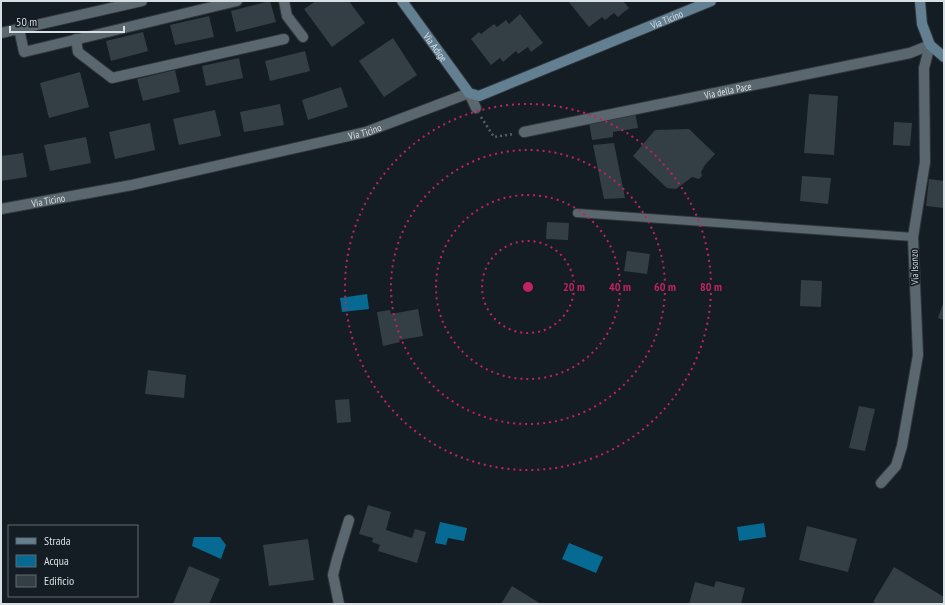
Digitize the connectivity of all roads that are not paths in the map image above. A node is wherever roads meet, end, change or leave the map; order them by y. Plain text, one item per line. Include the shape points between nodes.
1 (142, 1) edge
2 (237, 1) edge
3 (284, 1) edge
4 (402, 1) edge
5 (711, 1) edge
6 (920, 1) edge
7 (19, 29) junction
8 (1, 33) edge
9 (303, 37) dead end
10 (76, 39) junction
11 (284, 39) dead end
12 (930, 45) junction
13 (944, 57) edge
14 (469, 93) junction
15 (476, 108) road end
16 (524, 132) road end
17 (1, 209) edge
18 (577, 213) dead end
19 (913, 237) junction
20 (880, 483) dead end
21 (349, 520) dead end
22 (339, 604) edge

1 - 7 street
2 - 10 street
3 - 9 street via 287,16
4 - 14 main road, Via Adige
5 - 14 main road, Via Ticino via 479,96
6 - 12 main road via 922,24
7 - 8 street
7 - 10 street via 24,52
10 - 11 street via 78,52 112,78
12 - 13 main road
12 - 16 street, Via della Pace via 910,53
12 - 19 street, Via Isonzo via 924,68 925,162
14 - 15 street
14 - 17 street, Via Ticino via 366,132 132,185
18 - 19 lane
19 - 20 street, Via Isonzo via 918,355 902,446 896,466
21 - 22 street via 333,575

